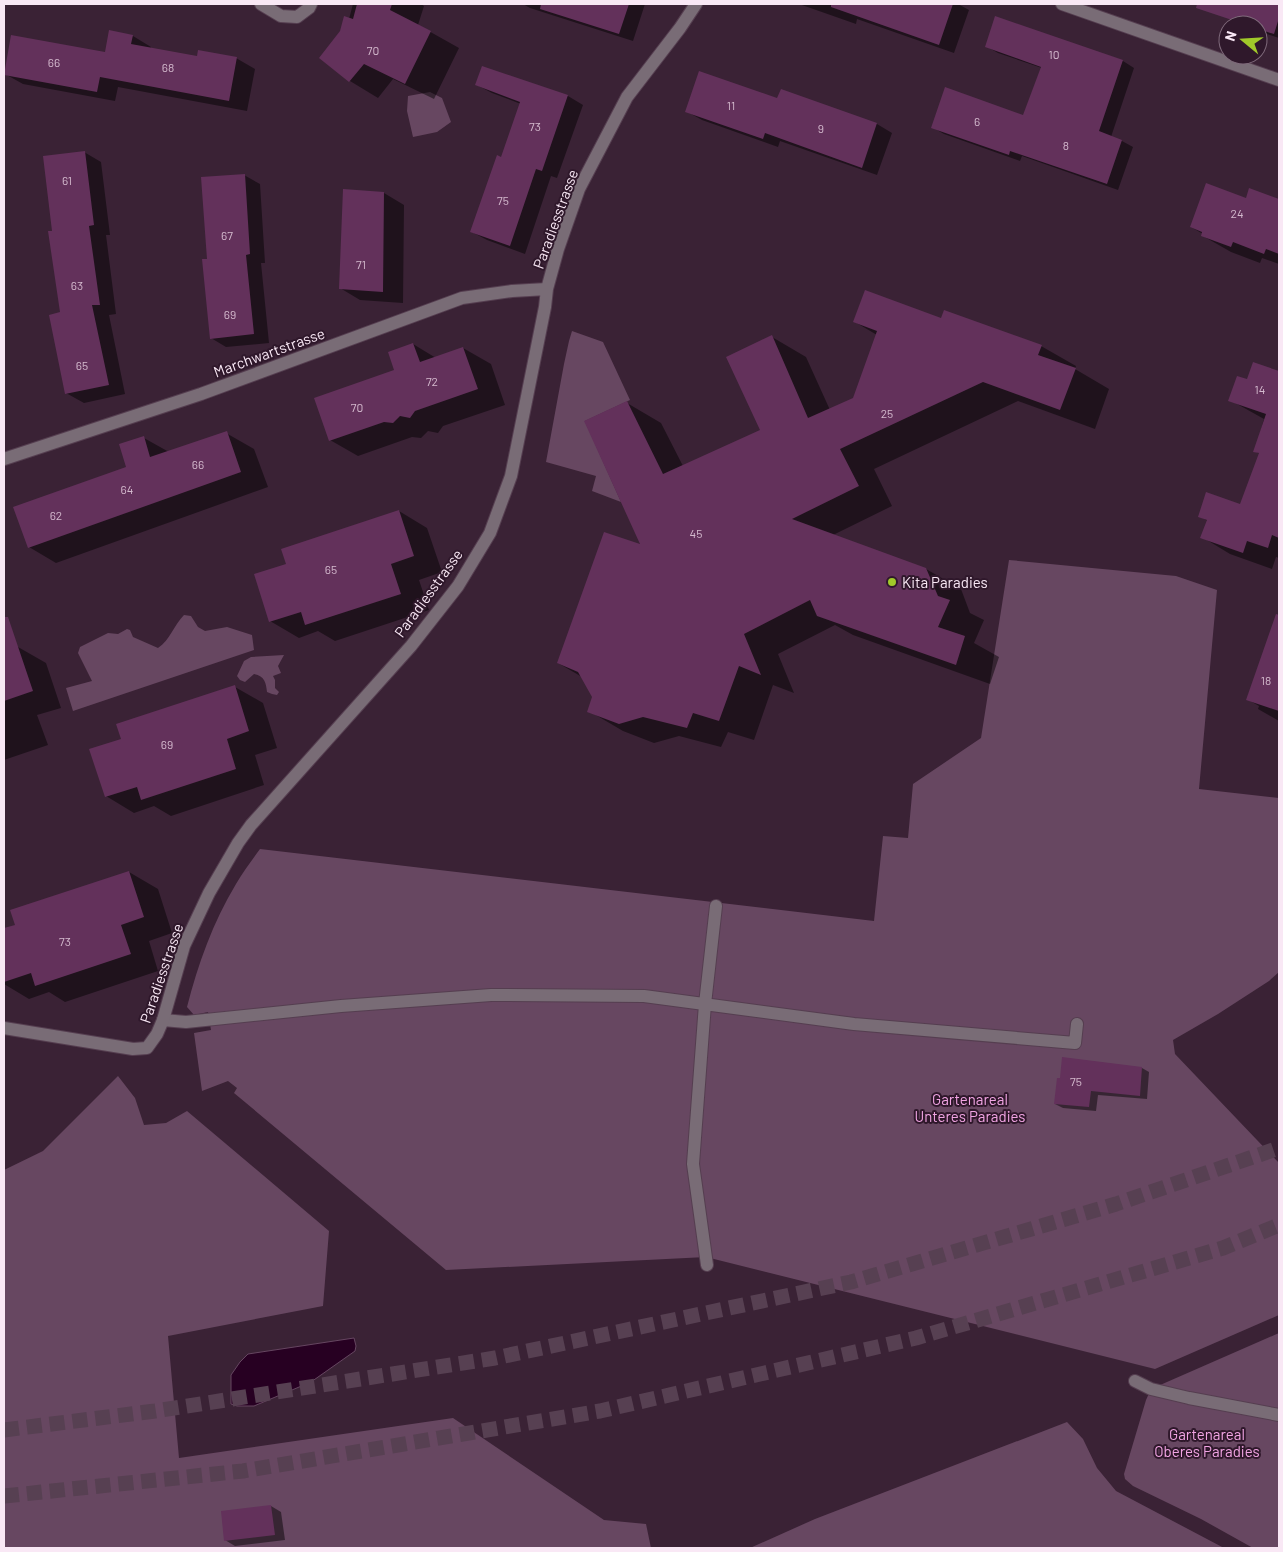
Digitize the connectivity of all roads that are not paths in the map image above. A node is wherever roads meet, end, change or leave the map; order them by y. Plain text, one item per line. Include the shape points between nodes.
1 (261, 4) edge
2 (311, 4) edge
3 (696, 4) edge
4 (1062, 4) edge
5 (1279, 80) edge
6 (547, 289) junction
7 (4, 459) edge
8 (716, 906) dead end
9 (705, 1004) junction
10 (163, 1020) junction
11 (1077, 1024) dead end
12 (4, 1028) edge
13 (707, 1265) dead end
14 (1135, 1381) dead end
15 (1279, 1415) edge

1 - 2 street via 281,16 297,17
3 - 6 street, Paradiesstrasse via 627,97 579,189
4 - 5 street
6 - 7 street, Marchwartstrasse via 512,290 462,298 201,394
6 - 10 street, Paradiesstrasse via 511,476 490,533 458,586 411,646 238,843 209,892 184,946
8 - 9 street
9 - 10 street via 644,996 491,995 186,1022
9 - 11 street via 854,1024 1075,1043
9 - 13 street via 693,1164
10 - 12 street, Paradiesstrasse via 147,1048 133,1049
14 - 15 street via 1151,1389 1189,1398

